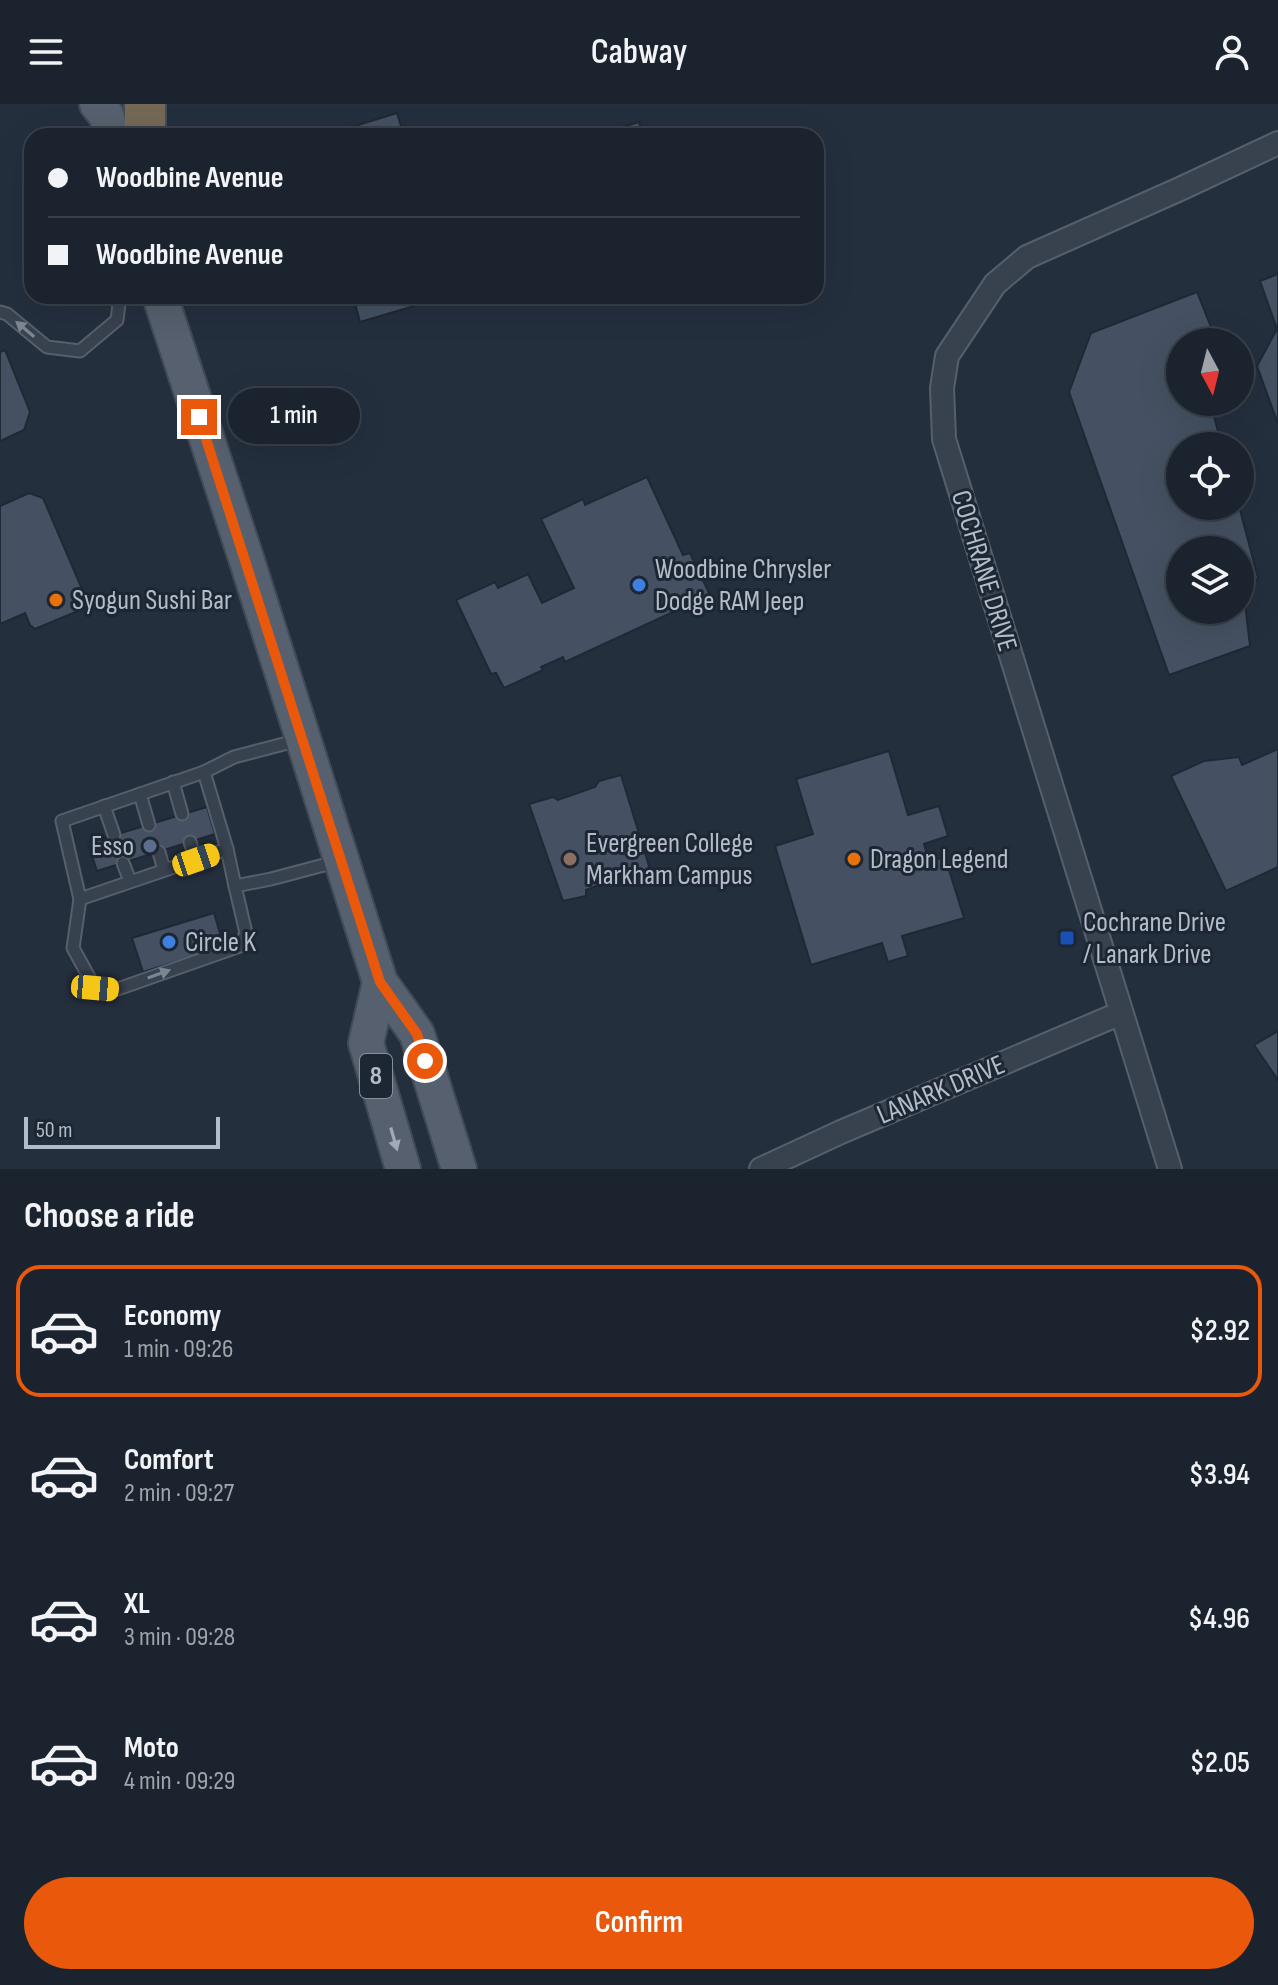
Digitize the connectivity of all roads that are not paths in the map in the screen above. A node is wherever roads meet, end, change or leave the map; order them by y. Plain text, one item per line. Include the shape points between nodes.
1 (145, 104) edge
2 (145, 128) edge
3 (1278, 143) edge
4 (119, 304) edge
5 (163, 304) edge
6 (0, 312) edge
7 (303, 739) junction
8 (204, 772) junction
9 (173, 782) junction
10 (140, 794) junction
11 (104, 806) junction
12 (182, 814) dead end
13 (149, 825) dead end
14 (114, 835) dead end
15 (190, 842) dead end
16 (227, 849) junction
17 (159, 852) dead end
18 (196, 860) junction
19 (341, 860) junction
20 (123, 863) dead end
21 (164, 870) junction
22 (130, 881) junction
23 (235, 886) junction
24 (80, 899) junction
25 (380, 982) junction
26 (1121, 1013) junction
27 (403, 1169) edge
28 (459, 1169) edge
29 (761, 1169) edge
30 (1170, 1169) edge

1 - 2 highway
3 - 26 street, COCHRANE DRIVE via 1027,257 995,284 947,356 944,439
4 -> 6 lane via 117,320 80,351 47,347
5 - 7 main road, 8
7 - 8 lane via 234,757
7 - 19 main road, 8
8 - 9 lane
8 - 16 lane
9 - 10 lane
9 - 12 lane
10 - 11 lane
10 - 13 lane
11 - 14 lane
11 - 24 lane via 62,821
15 - 18 lane
16 - 18 lane
16 - 23 lane
17 - 21 lane
18 - 21 lane
19 - 23 lane
19 - 25 main road, 8
20 - 22 lane
21 - 22 lane
22 - 24 lane
24 -> 23 lane via 73,948 95,988 115,990 240,946 246,933
25 -> 27 main road, 8 via 366,1043
25 - 28 main road, 8 via 417,1034
26 - 29 street, LANARK DRIVE
26 - 30 street, COCHRANE DRIVE

